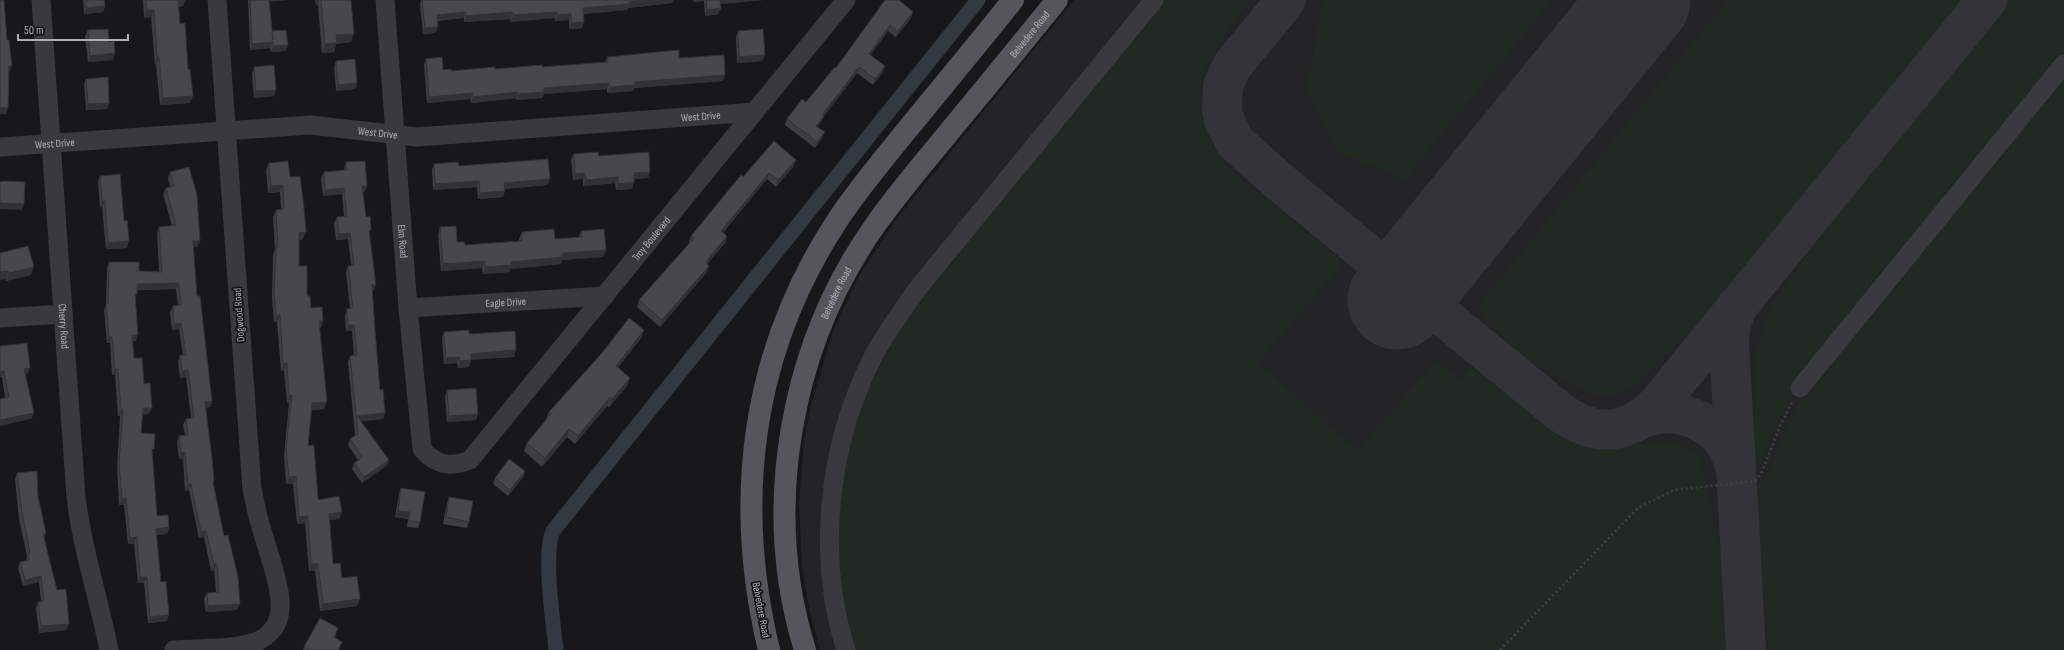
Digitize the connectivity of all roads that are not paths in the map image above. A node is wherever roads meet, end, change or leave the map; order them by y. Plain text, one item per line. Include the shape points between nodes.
1 (41, 0) edge
2 (217, 0) edge
3 (385, 0) edge
4 (846, 0) edge
5 (1057, 0) edge
6 (1154, 0) edge
7 (1010, 4) edge
8 (1032, 30) junction
9 (2064, 64) edge
10 (755, 112) junction
11 (226, 131) junction
12 (395, 136) junction
13 (51, 143) junction
14 (0, 147) edge
15 (605, 296) junction
16 (408, 308) junction
17 (63, 314) junction
18 (0, 318) edge
19 (1800, 388) road end
20 (449, 465) joint
21 (108, 650) edge
22 (174, 650) edge
23 (769, 650) edge
24 (805, 650) edge
25 (846, 650) edge

1 - 13 street, Cherry Road
2 - 11 street, Dogwood Road
3 - 12 street, Elm Road
4 - 10 street, Troy Boulevard
5 - 8 main road, Belvedere Road
6 - 25 street via 918,288 872,359 847,421 831,499 829,538 833,587
7 - 8 main road
7 - 23 main road, Belvedere Road via 850,202 821,246 787,317 764,394 752,470 752,550 758,602
8 - 24 main road, Belvedere Road via 875,224 837,288 817,336 795,410 785,489 788,569
9 - 19 street
10 - 12 street, West Drive via 417,137
10 - 15 street, Troy Boulevard
11 - 12 street, West Drive via 310,125
11 - 13 street, West Drive
11 - 22 street, Dogwood Road via 252,489 276,578 280,616 269,634 247,644
12 - 16 street, Elm Road
13 - 14 street, West Drive
13 - 17 street, Cherry Road
15 - 16 street, Eagle Drive
15 - 20 street, Troy Boulevard via 470,460
16 - 20 street, Elm Road via 422,449 434,460
17 - 18 street
17 - 21 street, Cherry Road via 78,514

